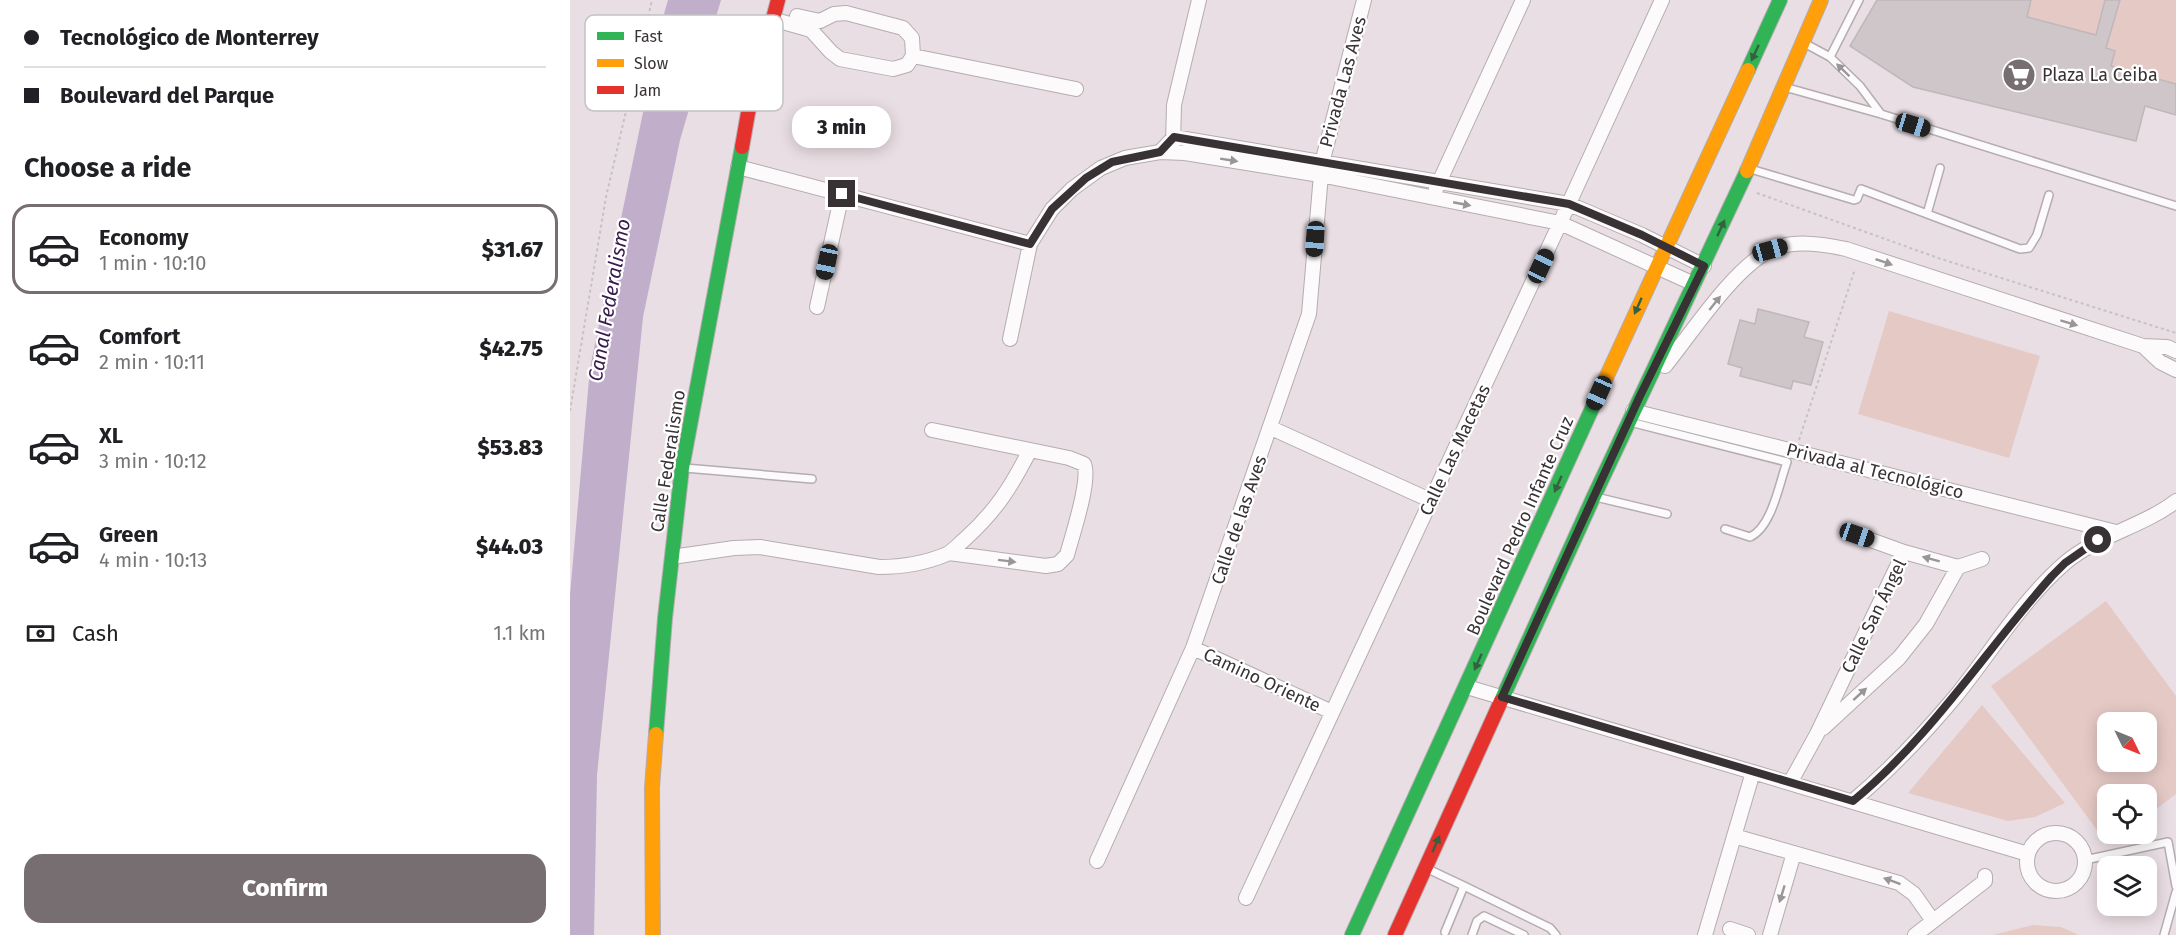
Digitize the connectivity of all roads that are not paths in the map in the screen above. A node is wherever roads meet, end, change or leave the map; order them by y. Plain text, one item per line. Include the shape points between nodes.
1 (1200, 0) edge
2 (1364, 0) edge
3 (1523, 0) edge
4 (1662, 0) edge
5 (1780, 0) edge
6 (1821, 0) edge
7 (1859, 0) edge
8 (775, 10) edge
9 (834, 14) junction
10 (822, 42) junction
11 (1803, 42) junction
12 (912, 56) junction
13 (1830, 57) junction
14 (1784, 87) junction
15 (1076, 89) dead end
16 (749, 111) edge
17 (1881, 114) junction
18 (1174, 137) junction
19 (1166, 152) junction
20 (738, 167) junction
21 (1749, 168) junction
22 (1940, 168) dead end
23 (1321, 169) junction
24 (1438, 183) junction
25 (842, 194) junction
26 (2049, 195) dead end
27 (1434, 199) junction
28 (1569, 204) junction
29 (2176, 206) edge
30 (1927, 213) junction
31 (1560, 223) junction
32 (1030, 244) junction
33 (1665, 247) junction
34 (1704, 266) junction
35 (1655, 267) junction
36 (1694, 284) junction
37 (817, 307) dead end
38 (1010, 339) dead end
39 (2143, 346) junction
40 (2176, 351) edge
41 (2176, 370) edge
42 (1634, 410) junction
43 (1271, 428) junction
44 (932, 430) dead end
45 (1030, 450) junction
46 (682, 468) junction
47 (812, 479) dead end
48 (1594, 496) junction
49 (1432, 501) junction
50 (2176, 501) edge
51 (1667, 514) dead end
52 (1725, 529) dead end
53 (2116, 532) junction
54 (1857, 535) dead end
55 (1904, 552) junction
56 (949, 554) junction
57 (672, 557) junction
58 (1982, 559) dead end
59 (1959, 567) junction
60 (1193, 648) junction
61 (1467, 687) junction
62 (1502, 697) junction
63 (1332, 711) junction
64 (1817, 734) junction
65 (1753, 772) junction
66 (1790, 783) junction
67 (1853, 801) junction
68 (1734, 836) junction
69 (2176, 839) edge
70 (2168, 842) junction
71 (1794, 853) junction
72 (2028, 854) junction
73 (2085, 860) junction
74 (1097, 861) dead end
75 (1425, 868) junction
76 (1985, 876) dead end
77 (1464, 886) junction
78 (2176, 886) edge
79 (2176, 892) edge
80 (1246, 898) dead end
81 (1934, 921) junction
82 (1730, 929) dead end
83 (1445, 932) dead end
84 (653, 935) edge
85 (1352, 935) edge
86 (1395, 935) edge
87 (1472, 935) edge
88 (1524, 935) edge
89 (1556, 935) edge
90 (1705, 935) edge
91 (1748, 935) edge
92 (1770, 935) edge
93 (1915, 935) edge
94 (2164, 935) edge

1 - 18 street via 1174,105
2 - 23 street, Privada Las Aves
3 - 24 street
4 - 28 street, Calle Las Macetas
5 -> 33 main road, Boulevard Pedro Infante Cruz
6 - 11 main road
7 - 13 lane
8 - 9 street via 815,21
8 - 10 street via 811,30
9 - 10 street via 825,24
9 - 12 street via 846,13 903,28 912,38
10 - 12 street via 840,59 893,69 907,65
11 - 13 lane
11 - 14 main road
12 - 15 street
17 -> 13 lane via 1860,86
14 - 17 lane
14 - 21 main road
16 - 20 main road, Calle Federalismo
17 - 29 lane
18 - 19 street
18 - 23 street
19 -> 23 street
19 - 32 street via 1112,162 1086,178 1052,209
20 - 25 street
20 - 46 main road, Calle Federalismo
21 - 30 lane via 1854,200 1861,189
34 -> 21 main road
22 - 30 lane
23 - 24 street
23 - 27 street
23 - 43 street, Calle de las Aves via 1309,314
24 - 27 street
24 - 28 street
25 - 32 street
25 - 37 street
26 - 30 lane via 2035,242 2025,249
27 -> 31 street
28 - 31 street, Calle Las Macetas
28 - 33 street
31 - 35 street
31 - 49 street, Calle Las Macetas
32 - 38 street
33 - 34 street
33 - 35 main road, Boulevard Pedro Infante Cruz
34 - 36 main road
35 - 36 street
35 -> 61 main road, Boulevard Pedro Infante Cruz
36 - 42 main road
39 - 40 street
39 - 41 street
42 -> 39 street via 1731,282 1770,250 1790,245 1812,243 1846,249
42 - 48 main road
42 - 52 lane via 1787,462 1762,529 1750,537
42 - 53 street, Privada al Tecnológico
43 - 49 street
43 - 60 street, Calle de las Aves
44 - 45 street
45 - 56 street via 1006,495
56 -> 45 street via 1046,566 1064,560 1086,470 1077,461
46 - 47 lane
46 - 57 main road, Calle Federalismo
48 - 51 lane
48 - 62 main road
49 - 63 street, Calle Las Macetas
50 - 53 street via 2144,521
53 - 67 street via 2081,551 2052,576 1955,697 1878,781
54 - 55 street
59 -> 55 street, Calle San Ángel
55 - 64 street, Calle San Ángel
56 - 57 street via 895,567 760,547
57 - 84 main road, Calle Federalismo via 652,788
58 - 59 street
64 -> 59 street, Calle San Ángel via 1899,658 1926,624
60 - 63 street, Camino Oriente
60 - 74 street, Calle de las Aves
61 - 62 street
61 - 85 main road, Boulevard Pedro Infante Cruz
62 - 65 street
75 -> 62 main road
63 - 80 street, Calle Las Macetas
64 - 66 street, Calle San Ángel
65 - 66 street
65 - 68 street
66 - 67 street
67 - 72 street
68 - 71 street
68 - 90 street
69 - 70 lane
70 - 73 lane
70 - 78 lane
81 -> 71 street via 1914,894 1899,883
71 -> 92 street
72 - 73 street via 2036,840 2055,832 2075,838 2082,846
72 - 73 street via 2027,867 2037,885 2056,891 2077,883 2083,875
75 - 77 lane
75 - 86 main road
76 - 81 street via 1985,881
77 - 83 lane
77 - 89 lane via 1550,928
79 - 94 lane
81 - 93 street
82 - 91 street
87 - 88 lane via 1477,921 1484,916

